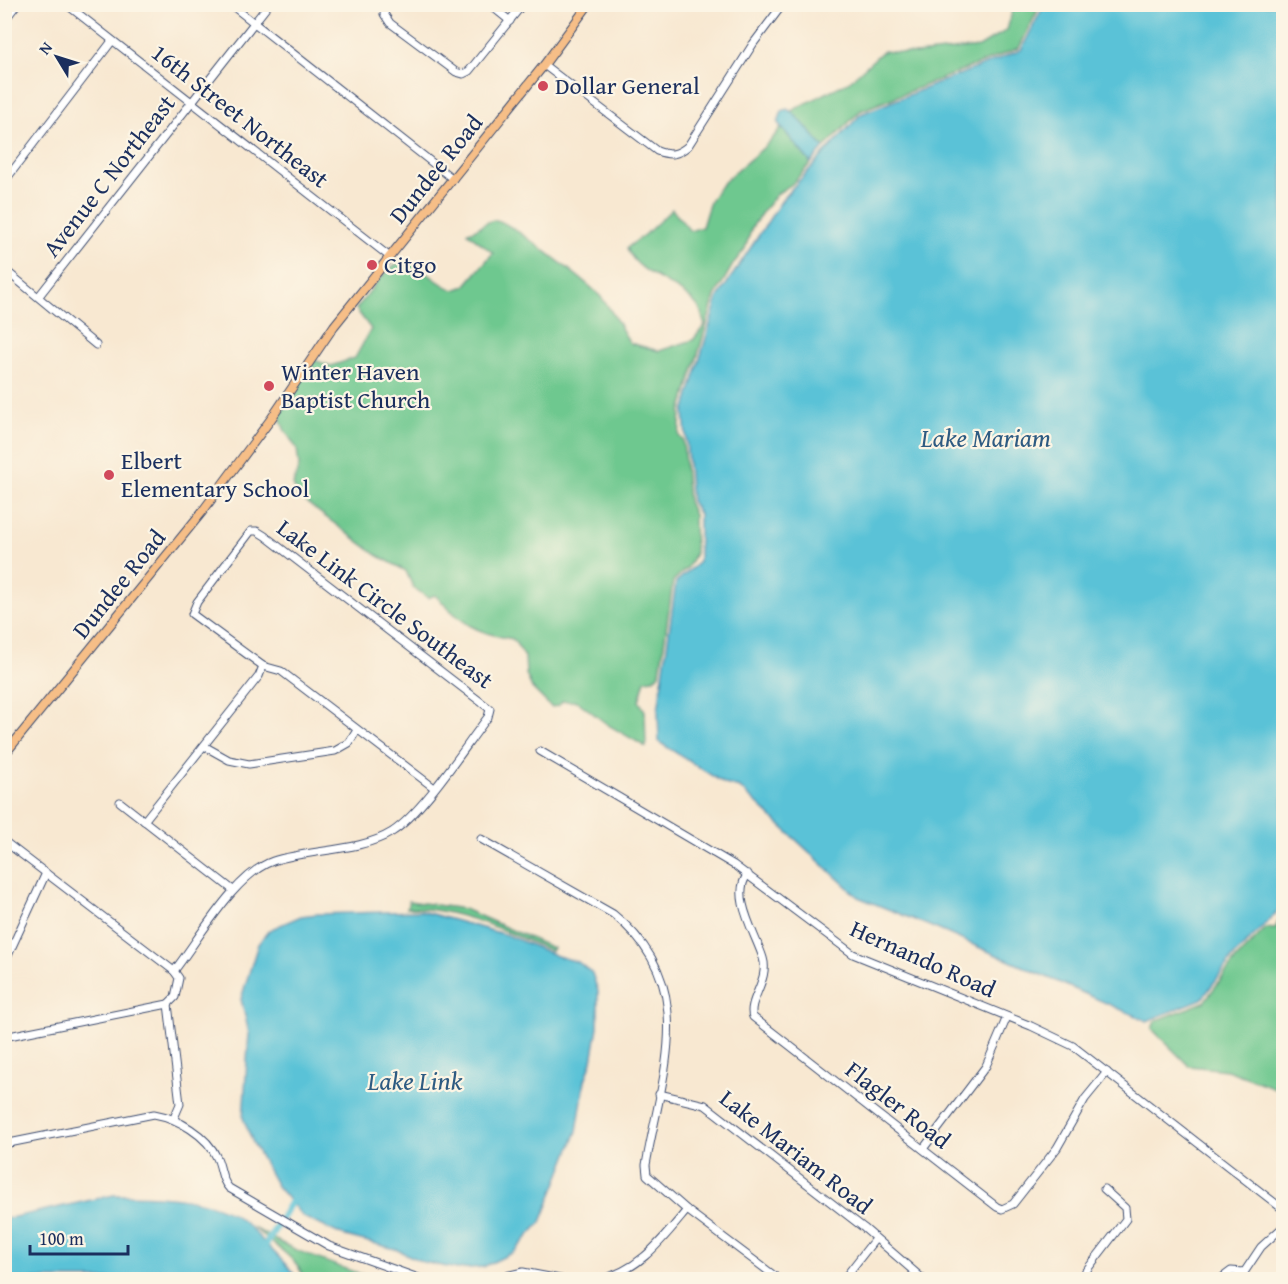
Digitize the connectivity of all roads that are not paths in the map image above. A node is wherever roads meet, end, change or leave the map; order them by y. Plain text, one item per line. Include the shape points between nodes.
1 (17, 4) edge
2 (66, 4) edge
3 (80, 4) edge
4 (230, 4) edge
5 (269, 4) edge
6 (386, 4) edge
7 (489, 4) edge
8 (523, 4) edge
9 (589, 4) edge
10 (783, 4) edge
11 (75, 11) junction
12 (4, 21) edge
13 (510, 21) junction
14 (254, 24) junction
15 (112, 41) junction
16 (544, 64) junction
17 (191, 103) junction
18 (453, 179) junction
19 (4, 182) edge
20 (390, 257) junction
21 (4, 269) edge
22 (39, 296) junction
23 (96, 345) dead end
24 (263, 666) junction
25 (357, 730) junction
26 (204, 746) junction
27 (540, 751) dead end
28 (4, 755) edge
29 (434, 787) junction
30 (120, 802) dead end
31 (144, 821) junction
32 (481, 839) dead end
33 (4, 841) edge
34 (46, 873) junction
35 (748, 874) junction
36 (232, 890) junction
37 (4, 964) edge
38 (174, 971) junction
39 (168, 1004) junction
40 (1007, 1017) junction
41 (4, 1037) edge
42 (1107, 1071) junction
43 (659, 1094) junction
44 (174, 1118) junction
45 (4, 1144) edge
46 (922, 1149) junction
47 (1104, 1189) dead end
48 (687, 1210) junction
49 (1284, 1210) edge
50 (1284, 1226) edge
51 (875, 1239) junction
52 (1244, 1272) junction
53 (424, 1280) edge
54 (488, 1280) edge
55 (565, 1280) edge
56 (598, 1280) edge
57 (780, 1280) edge
58 (843, 1280) edge
59 (924, 1280) edge
60 (1079, 1280) edge
61 (1219, 1280) edge
62 (1239, 1280) edge

1 - 12 street
2 - 11 street, 16th Street Northeast
3 - 11 street
4 - 14 street
5 - 14 street, Avenue C Northeast
6 - 13 street via 384,14 390,23 463,74
7 - 13 street
8 - 13 street
9 - 16 main road, Dundee Road
10 - 16 street via 688,146 668,156
11 - 15 street, 16th Street Northeast
14 - 17 street, Avenue C Northeast
14 - 18 street
15 - 17 street, 16th Street Northeast
15 - 19 street
16 - 18 main road, Dundee Road
17 - 20 street, 16th Street Northeast
17 - 22 street, Avenue C Northeast
18 - 20 main road, Dundee Road
20 - 28 main road, Dundee Road via 334,326 202,512
21 - 22 street
22 - 23 street
24 - 25 street via 282,671
24 - 26 street
24 - 29 street, Lake Link Circle Southeast via 192,614 251,531 266,536 490,709 488,717
25 - 26 street via 335,752 249,764 229,760
25 - 29 street
26 - 31 street
27 - 35 street, Hernando Road
29 - 36 street via 405,822 380,838 273,861
30 - 31 street
31 - 36 street
32 - 43 street via 613,914 648,948 659,970 670,1012 670,1037
33 - 34 street
34 - 37 street
34 - 38 street
35 - 40 street, Hernando Road via 853,954
35 - 46 street, Flagler Road via 742,880 741,900 764,961 761,987 752,1005 753,1017
36 - 38 street
38 - 39 street via 179,987
39 - 41 street
39 - 44 street via 180,1104
40 - 42 street, Hernando Road via 1064,1041
40 - 46 street via 986,1066
42 - 46 street, Flagler Road via 1080,1105 1057,1148 1009,1207 997,1207
42 - 49 street, Hernando Road
43 - 48 street via 646,1161 647,1175
43 - 51 street, Lake Mariam Road via 705,1105
44 - 45 street via 154,1114
44 - 53 street via 214,1152 229,1188 329,1246
47 - 60 street via 1125,1208 1126,1219
48 - 56 street via 637,1264
48 - 57 street
50 - 52 street via 1266,1241
51 - 58 street
51 - 59 street, Lake Mariam Road
52 - 61 street via 1231,1271
52 - 62 street
54 - 55 street via 522,1272

